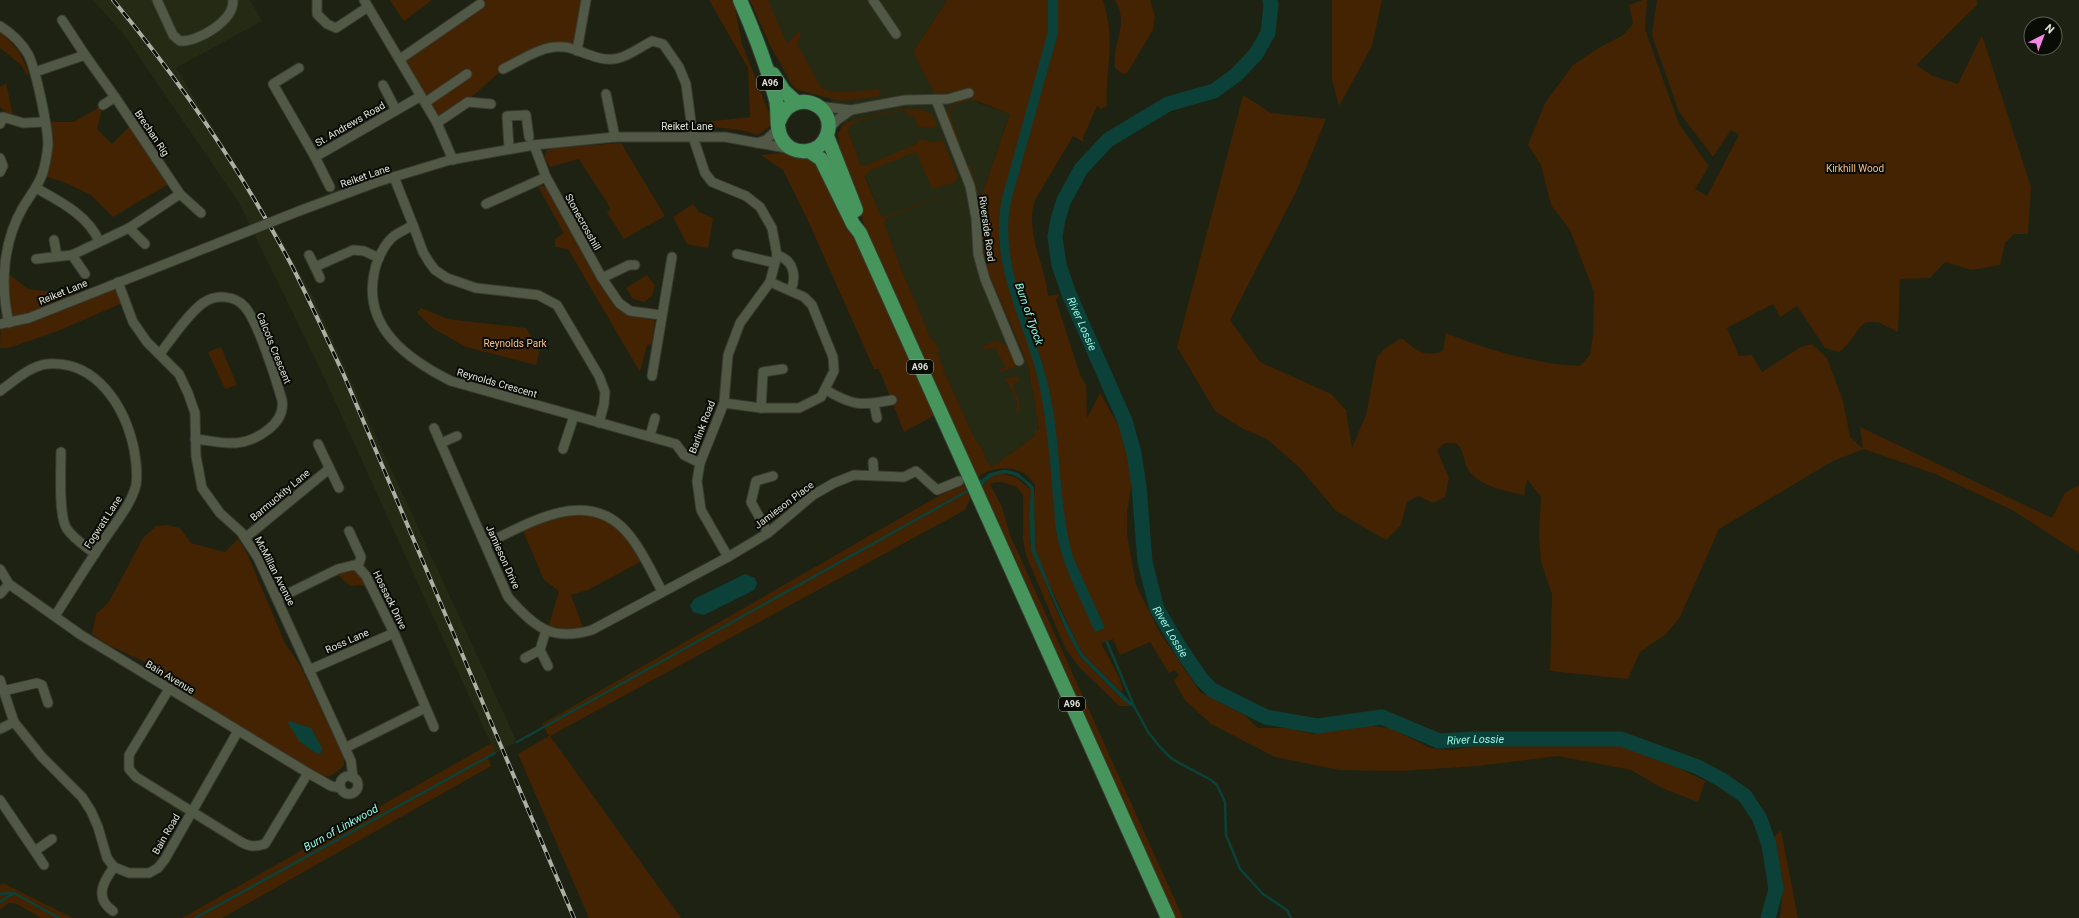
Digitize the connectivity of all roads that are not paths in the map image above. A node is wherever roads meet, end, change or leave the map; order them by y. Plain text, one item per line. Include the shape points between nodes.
1 (157, 0) edge
2 (233, 0) edge
3 (317, 0) edge
4 (586, 0) edge
5 (740, 0) edge
6 (873, 0) edge
7 (366, 4) edge
8 (480, 4) dead end
9 (62, 20) dead end
10 (0, 26) edge
11 (896, 34) dead end
12 (758, 45) junction
13 (577, 51) junction
14 (85, 56) junction
15 (400, 59) junction
16 (299, 68) dead end
17 (503, 69) dead end
18 (35, 72) junction
19 (467, 74) dead end
20 (383, 85) dead end
21 (969, 93) dead end
22 (606, 94) dead end
23 (115, 97) junction
24 (424, 99) junction
25 (936, 100) junction
26 (796, 102) junction
27 (492, 104) dead end
28 (103, 105) dead end
29 (817, 105) junction
30 (396, 110) junction
31 (851, 110) junction
32 (1, 118) edge
33 (44, 122) junction
34 (438, 122) junction
35 (779, 125) junction
36 (828, 133) junction
37 (529, 137) dead end
38 (615, 137) junction
39 (693, 137) junction
40 (757, 143) junction
41 (534, 145) junction
42 (509, 148) junction
43 (792, 149) junction
44 (809, 151) junction
45 (315, 157) junction
46 (0, 158) edge
47 (453, 160) junction
48 (0, 172) edge
49 (394, 177) junction
50 (546, 177) junction
51 (330, 187) dead end
52 (36, 188) junction
53 (180, 194) junction
54 (486, 204) dead end
55 (201, 213) dead end
56 (412, 225) junction
57 (129, 228) junction
58 (860, 232) junction
59 (54, 240) dead end
60 (100, 241) junction
61 (145, 244) dead end
62 (737, 254) dead end
63 (72, 255) junction
64 (310, 255) dead end
65 (57, 256) junction
66 (672, 257) dead end
67 (379, 258) junction
68 (36, 259) dead end
69 (776, 259) junction
70 (635, 265) dead end
71 (315, 267) junction
72 (84, 274) dead end
73 (320, 278) dead end
74 (602, 278) junction
75 (118, 282) junction
76 (770, 282) junction
77 (790, 290) junction
78 (661, 315) junction
79 (5, 324) edge
80 (160, 354) junction
81 (1019, 361) dead end
82 (783, 369) dead end
83 (652, 376) dead end
84 (826, 390) junction
85 (0, 391) edge
86 (892, 400) dead end
87 (724, 403) junction
88 (874, 404) junction
89 (761, 408) junction
90 (574, 416) junction
91 (655, 418) dead end
92 (877, 418) dead end
93 (599, 422) junction
94 (434, 428) dead end
95 (457, 436) dead end
96 (650, 436) junction
97 (195, 439) junction
98 (441, 443) junction
99 (318, 444) dead end
100 (564, 449) dead end
101 (61, 452) dead end
102 (874, 462) dead end
103 (700, 463) junction
104 (329, 469) junction
105 (874, 475) junction
106 (773, 476) dead end
107 (969, 484) junction
108 (338, 488) dead end
109 (349, 531) dead end
110 (768, 533) junction
111 (245, 538) junction
112 (484, 544) junction
113 (94, 554) junction
114 (728, 557) junction
115 (358, 566) junction
116 (0, 569) edge
117 (10, 584) junction
118 (662, 591) junction
119 (0, 594) edge
120 (277, 599) junction
121 (55, 616) junction
122 (546, 630) junction
123 (394, 633) junction
124 (540, 650) junction
125 (525, 658) dead end
126 (548, 666) dead end
127 (309, 670) junction
128 (0, 680) edge
129 (169, 689) junction
130 (3, 691) junction
131 (48, 703) dead end
132 (425, 708) junction
133 (14, 722) junction
134 (434, 727) dead end
135 (0, 730) edge
136 (238, 731) junction
137 (345, 748) junction
138 (308, 773) junction
139 (353, 778) junction
140 (341, 788) junction
141 (0, 800) edge
142 (192, 812) junction
143 (52, 839) dead end
144 (35, 852) junction
145 (44, 865) dead end
146 (114, 867) junction
147 (113, 911) dead end
148 (1168, 918) edge

1 - 2 street via 173,35 180,41 187,42 214,29 232,11
3 - 7 street via 317,14 327,24 336,28
4 - 13 street
5 - 12 highway, A96
6 - 11 street
7 - 15 street
8 - 15 street
9 - 14 street, Brechan Rig
10 - 18 street via 20,42
12 - 26 highway, A96 via 784,92
12 - 35 highway, A96 via 776,101
13 - 17 street, Barlink Road via 565,46 543,50
13 - 39 street, Barlink Road via 614,61 652,41 663,44 679,67 686,84
14 - 18 street
14 - 23 street, Brechan Rig
15 - 24 street
16 - 45 street, St. Andrews Road via 273,84
18 - 33 street
19 - 24 street, St. Andrews Road
20 - 30 street, St. Andrews Road
21 - 25 street
22 - 38 street
23 - 28 street
23 - 53 street, Brechan Rig
24 - 30 street, St. Andrews Road
24 - 34 street
25 - 31 street via 905,100
25 - 81 street, Riverside Road via 970,186 976,218 978,254 985,279
26 - 29 highway
26 - 35 highway via 785,109
27 - 34 street via 468,102
29 - 31 street
29 - 36 highway, A96 via 826,116
30 - 45 street, St. Andrews Road
31 - 36 street via 837,120
32 - 33 street via 24,123
33 - 52 street via 48,145 42,175
34 - 47 street
35 - 40 street via 766,140
35 - 43 highway, A96 via 785,144
36 - 44 highway via 817,148
36 - 58 highway, A96 via 858,217
37 - 42 street via 526,115 506,116
38 - 39 street, Reiket Lane
38 - 41 street, Reiket Lane
39 - 40 street, Reiket Lane via 725,137
39 - 69 street, Barlink Road via 699,159 712,182 746,196 760,207 767,217 772,228
40 - 43 street, Reiket Lane
41 - 42 street, Reiket Lane
41 - 50 street, Stonecrosshill
42 - 47 street, Reiket Lane
43 - 44 highway
44 - 58 highway, A96 via 822,158 853,224
45 - 51 street, St. Andrews Road
46 - 48 street via 3,166
47 - 49 street, Reiket Lane
49 - 56 street
49 - 75 street, Reiket Lane, bridge via 299,210
50 - 54 street
50 - 74 street, Stonecrosshill
52 - 60 street via 86,220
52 - 79 street via 17,218 2,264
53 - 55 street, Brechan Rig
53 - 57 street
56 - 67 street, Reynolds Crescent via 393,237
56 - 93 street via 429,262 447,278 476,288 538,295 557,305 605,392
57 - 60 street
57 - 61 street
58 - 107 highway, A96
59 - 65 street
60 - 63 street
62 - 69 street
63 - 65 street
63 - 72 street
64 - 71 street
65 - 68 street
66 - 78 street
67 - 71 street via 364,251 353,250
67 - 90 street, Reynolds Crescent via 372,282 375,312 389,336 409,356 451,381
69 - 76 street, Barlink Road
69 - 77 street via 782,257 792,268 795,281
70 - 74 street via 629,265
71 - 73 street
74 - 78 street, Stonecrosshill via 619,303 630,311
75 - 79 street, Reiket Lane via 29,318
75 - 80 street, McMillan Avenue via 133,322 147,342
76 - 77 street
76 - 87 street, Barlink Road via 740,323 728,355
77 - 84 street via 804,297 812,305 833,357 834,372
78 - 83 street
80 - 97 street, McMillan Avenue via 179,374 196,412
80 - 97 street, Calcots Crescent via 202,303 218,297 233,300 245,307 264,349 282,400 279,419 264,432 236,443
82 - 89 street via 763,372
84 - 88 street via 845,401
84 - 89 street via 821,397 799,408
85 - 113 street, Fogwatt Lane via 36,367 47,364 63,365 94,378 119,406 130,432 138,473 136,486 131,499
86 - 88 street
87 - 89 street
87 - 103 street, Barlink Road
88 - 92 street
90 - 93 street, Reynolds Crescent
90 - 100 street
91 - 96 street
93 - 96 street, Reynolds Crescent
94 - 98 street, Jamieson Drive
95 - 98 street
96 - 103 street, Reynolds Crescent via 676,444 684,456
97 - 111 street, McMillan Avenue via 197,468 202,488 220,513
98 - 112 street, Jamieson Drive
99 - 104 street
101 - 113 street via 62,515 66,528
102 - 105 street
103 - 114 street, Barlink Road via 697,482 701,510
104 - 108 street
104 - 111 street, Barmuckity Lane
105 - 107 street, Jamieson Place via 904,477 916,471 937,490
105 - 110 street, Jamieson Place via 854,475 813,495
106 - 110 street via 756,481 752,502
107 - 148 highway, A96
109 - 115 street via 361,556
110 - 114 street, Jamieson Place
111 - 120 street, McMillan Avenue via 258,558
112 - 118 street via 563,510 595,512 610,518 630,535
112 - 122 street, Jamieson Drive via 508,597 527,619
113 - 121 street, Fogwatt Lane
114 - 118 street, Jamieson Drive
115 - 120 street, Hossack Drive via 349,566 328,573
115 - 123 street, Hossack Drive via 363,570
116 - 117 street, Bain Avenue
117 - 119 street
117 - 121 street, Bain Avenue
118 - 122 street, Jamieson Drive via 592,630 578,634
120 - 127 street, McMillan Avenue
121 - 129 street, Bain Avenue via 87,640
122 - 124 street
123 - 127 street, Ross Lane
123 - 132 street, Hossack Drive
124 - 125 street
124 - 126 street
127 - 137 street, McMillan Avenue
128 - 130 street
129 - 136 street, Bain Avenue
129 - 142 street via 129,754 129,769 136,777
130 - 131 street via 37,683 42,685
130 - 133 street
132 - 134 street, Hossack Drive
132 - 137 street
133 - 135 street
133 - 146 street via 42,757 82,797 98,827 107,858
136 - 138 street, Bain Avenue
136 - 142 street, Bain Road
137 - 139 street, McMillan Avenue via 351,761
138 - 140 street, Bain Avenue via 331,786
138 - 142 street via 265,844 257,847 248,846
139 - 140 street via 343,778
139 - 140 street via 358,785 356,791 348,794
141 - 144 street
142 - 146 street, Bain Road via 158,868 140,874
143 - 144 street
144 - 145 street
146 - 147 street via 101,890 104,901

